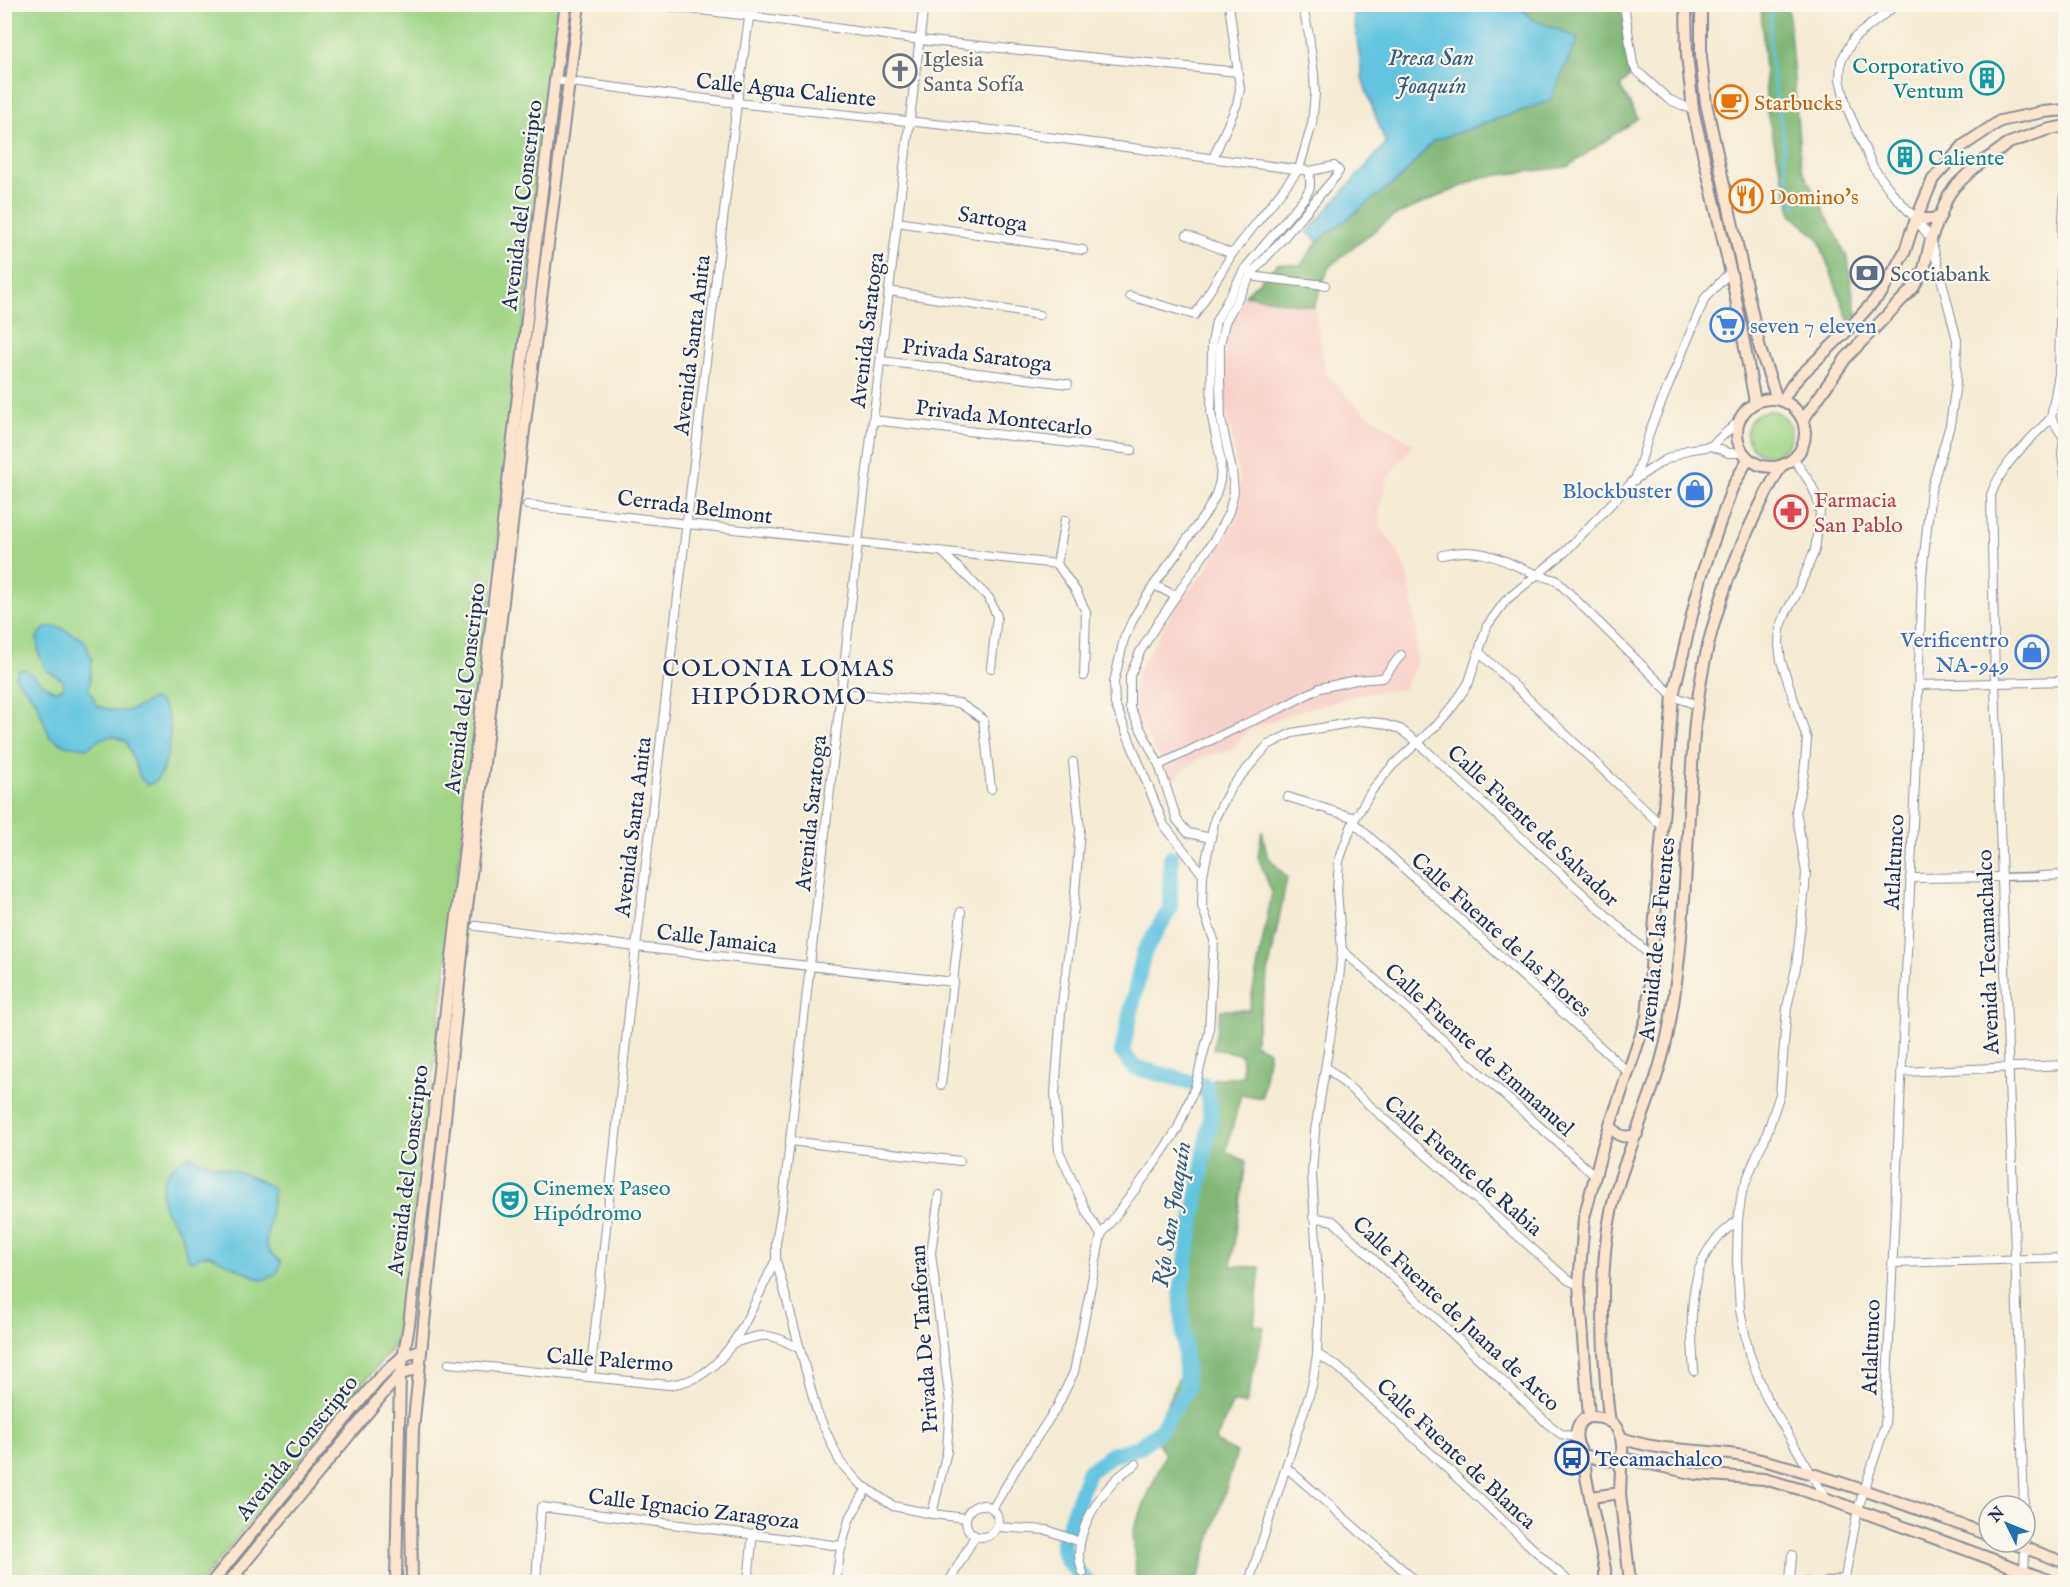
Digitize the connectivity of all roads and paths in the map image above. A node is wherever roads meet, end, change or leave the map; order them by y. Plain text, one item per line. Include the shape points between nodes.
1 (566, 4) edge
2 (579, 4) edge
3 (650, 4) edge
4 (751, 4) edge
5 (924, 4) edge
6 (1302, 4) edge
7 (1624, 4) edge
8 (1686, 4) edge
9 (1701, 4) edge
10 (1897, 4) edge
11 (2061, 4) edge
12 (1228, 5) edge
13 (2066, 6) edge
14 (750, 16) junction
15 (920, 40) junction
16 (1238, 72) junction
17 (555, 80) junction
18 (570, 82) junction
19 (737, 103) junction
20 (1694, 110) junction
21 (2066, 110) edge
22 (910, 121) junction
23 (2066, 126) edge
24 (1213, 158) junction
25 (1299, 169) junction
26 (1310, 171) junction
27 (2066, 176) edge
28 (1941, 215) junction
29 (1916, 219) junction
30 (897, 222) junction
31 (1187, 235) dead end
32 (1931, 239) junction
33 (1083, 250) dead end
34 (1232, 254) junction
35 (1249, 270) junction
36 (1731, 271) junction
37 (1325, 285) dead end
38 (890, 291) junction
39 (1130, 296) dead end
40 (1039, 315) dead end
41 (882, 360) junction
42 (1068, 384) dead end
43 (1780, 400) junction
44 (1755, 402) junction
45 (2051, 418) junction
46 (873, 420) junction
47 (1803, 420) junction
48 (1739, 421) junction
49 (2065, 439) edge
50 (1712, 446) junction
51 (1132, 450) dead end
52 (1746, 456) junction
53 (1794, 459) junction
54 (1781, 466) junction
55 (1635, 480) junction
56 (2066, 484) edge
57 (527, 505) dead end
58 (1065, 520) dead end
59 (687, 524) junction
60 (858, 543) junction
61 (942, 552) junction
62 (1442, 555) dead end
63 (1057, 564) junction
64 (1536, 576) junction
65 (1154, 585) junction
66 (1176, 596) junction
67 (1479, 652) junction
68 (1401, 655) dead end
69 (991, 668) dead end
70 (1084, 676) dead end
71 (2066, 681) edge
72 (1995, 683) junction
73 (1919, 685) junction
74 (842, 693) junction
75 (1673, 696) junction
76 (1697, 705) junction
77 (1418, 742) junction
78 (1149, 746) junction
79 (1133, 753) junction
80 (1073, 762) dead end
81 (1159, 765) junction
82 (991, 789) dead end
83 (1288, 797) dead end
84 (1354, 820) junction
85 (1662, 826) junction
86 (1211, 838) junction
87 (1203, 875) junction
88 (2066, 875) edge
89 (2041, 876) joint
90 (1910, 878) junction
91 (2002, 878) junction
92 (961, 912) dead end
93 (476, 926) dead end
94 (636, 947) junction
95 (1342, 950) junction
96 (1653, 958) junction
97 (811, 967) junction
98 (954, 982) junction
99 (2066, 1065) edge
100 (1326, 1067) junction
101 (2010, 1068) junction
102 (1628, 1072) junction
103 (1901, 1072) junction
104 (940, 1085) dead end
105 (1610, 1125) junction
106 (1637, 1134) junction
107 (790, 1141) junction
108 (1603, 1146) junction
109 (1630, 1151) junction
110 (960, 1161) dead end
111 (1594, 1175) junction
112 (939, 1195) dead end
113 (1313, 1217) junction
114 (1738, 1220) junction
115 (1101, 1235) junction
116 (2066, 1258) edge
117 (2016, 1259) junction
118 (776, 1260) junction
119 (1892, 1263) junction
120 (1579, 1285) junction
121 (734, 1343) junction
122 (800, 1349) junction
123 (421, 1350) junction
124 (1317, 1354) junction
125 (403, 1356) junction
126 (448, 1364) dead end
127 (419, 1366) junction
128 (1694, 1371) dead end
129 (400, 1375) junction
130 (590, 1377) junction
131 (1589, 1417) junction
132 (1610, 1422) junction
133 (1576, 1437) junction
134 (1622, 1438) junction
135 (1584, 1455) junction
136 (1620, 1459) junction
137 (1136, 1464) dead end
138 (1287, 1468) junction
139 (1811, 1473) junction
140 (867, 1488) junction
141 (1866, 1490) junction
142 (1620, 1493) junction
143 (2024, 1494) edge
144 (1591, 1497) junction
145 (1825, 1497) junction
146 (993, 1508) junction
147 (1858, 1509) junction
148 (932, 1515) junction
149 (966, 1518) junction
150 (998, 1527) junction
151 (1977, 1531) edge
152 (753, 1533) junction
153 (975, 1536) junction
154 (1080, 1542) junction
155 (841, 1546) junction
156 (2037, 1550) edge
157 (2025, 1554) edge
158 (1792, 1555) dead end
159 (2066, 1563) edge
160 (2025, 1570) junction
161 (1083, 1573) dead end
162 (232, 1579) edge
163 (1252, 1580) edge
164 (395, 1581) edge
165 (1846, 1581) edge
166 (212, 1582) edge
167 (251, 1582) edge
168 (411, 1582) edge
169 (536, 1582) edge
170 (748, 1582) edge
171 (836, 1582) edge
172 (949, 1582) edge
173 (1417, 1582) edge
174 (1569, 1582) edge
175 (1605, 1582) edge
176 (1630, 1582) edge
177 (1807, 1582) edge
178 (1827, 1582) edge
179 (2024, 1582) edge
180 (2054, 1582) edge

1 - 17 main road, Avenida del Conscripto
2 - 18 main road, Avenida del Conscripto
3 - 14 street
4 - 14 street, Avenida Santa Anita
5 - 15 street, Avenida Saratoga
6 - 25 street via 1315,94 1312,124
7 - 20 street via 1636,70 1668,99
8 - 20 main road
9 - 43 main road via 1706,103 1760,349
10 - 29 street via 1854,38 1841,61 1839,79 1873,167
11 - 13 street
12 - 16 street
14 - 15 street
14 - 19 street, Avenida Santa Anita
15 - 16 street
15 - 22 street, Avenida Saratoga
16 - 24 street via 1237,104
17 - 18 street, Calle Agua Caliente
17 - 125 main road, Avenida del Conscripto
18 - 19 street, Calle Agua Caliente
18 - 123 main road, Avenida del Conscripto via 513,520
19 - 22 street, Calle Agua Caliente
19 - 59 street, Avenida Santa Anita
20 - 36 main road
21 - 29 main road via 2000,121 1964,145 1933,179
22 - 24 street, Calle Agua Caliente
22 - 30 street, Avenida Saratoga
23 - 28 main road via 2009,143 1955,186
24 - 25 street, Calle Agua Caliente
25 - 26 street, Calle Agua Caliente
25 - 34 street
26 - 35 street via 1310,188 1305,197
26 - 35 street, Calle Agua Caliente via 1334,166 1339,171 1314,204
27 - 45 street via 2059,374
28 - 29 main road
28 - 32 main road
29 - 32 street
29 - 43 main road via 1905,251 1882,292
30 - 33 street, Sartoga
30 - 38 street, Avenida Saratoga
31 - 34 street
32 - 47 main road via 1924,269 1913,288 1846,358
32 - 73 street, Atlaltunco via 1957,340 1956,383 1950,425 1931,490 1922,575
34 - 39 street via 1195,315
35 - 37 street via 1257,277
35 - 65 street via 1216,321 1212,343 1211,413 1221,461 1220,481 1206,513
35 - 66 street via 1225,322 1220,345 1221,419 1234,492 1216,537
36 - 44 main road
36 - 55 street via 1701,307 1652,424
38 - 40 street
38 - 41 street, Avenida Saratoga
41 - 42 street, Privada Saratoga
41 - 46 street, Avenida Saratoga
43 - 44 main road
43 - 47 main road via 1795,408
44 - 48 main road
45 - 49 street
45 - 72 street, Avenida Tecamachalco via 2006,464 1991,495
46 - 51 street, Privada Montecarlo
46 - 60 street, Avenida Saratoga
47 - 53 main road via 1806,437
48 - 50 street
48 - 52 main road via 1738,443
49 - 56 street via 2062,454
50 - 52 street
50 - 55 street via 1671,457
52 - 54 main road via 1761,466
52 - 75 main road, Avenida de las Fuentes via 1701,578
53 - 54 main road
53 - 114 street via 1811,484 1820,512 1815,550 1786,613 1779,645 1807,738 1796,810 1805,887 1796,968 1787,1007 1780,1094 1742,1192
54 - 76 main road, Avenida de las Fuentes via 1752,524 1720,604
55 - 64 street via 1572,546
57 - 59 street, Cerrada Belmont
58 - 63 street
59 - 60 street, Cerrada Belmont
59 - 94 street, Avenida Santa Anita
60 - 61 street, Cerrada Belmont
60 - 74 street, Avenida Saratoga
61 - 63 street, Cerrada Belmont
61 - 69 street via 989,598 997,616
62 - 64 street via 1460,551 1482,553
63 - 70 street via 1086,612
64 - 67 street via 1506,600 1487,626
64 - 75 street via 1556,580
65 - 66 street
65 - 79 street via 1124,639 1114,682 1115,704
66 - 78 street via 1140,652 1130,676 1130,708
67 - 77 street via 1469,682 1454,705
67 - 85 street
68 - 81 street via 1383,678 1320,688
71 - 72 street
72 - 73 street
72 - 91 street, Avenida Tecamachalco
73 - 90 street, Atlaltunco
74 - 82 street via 958,703 983,719
74 - 97 street, Avenida Saratoga
75 - 76 street
75 - 85 main road, Avenida de las Fuentes
76 - 106 main road, Avenida de las Fuentes via 1674,998 1666,1046
77 - 84 street via 1379,782
77 - 86 street, Calle Fuente de Salvador via 1400,729 1361,721 1292,733 1268,745 1231,787 1215,818
77 - 96 street, Calle Fuente de Salvador
78 - 79 street
78 - 81 street
79 - 87 street via 1164,825
80 - 115 street via 1080,829 1055,1094 1059,1151
81 - 86 street via 1181,828
83 - 84 street
84 - 95 street via 1340,861 1337,891
84 - 102 street, Calle Fuente de las Flores
85 - 96 main road, Avenida de las Fuentes
86 - 87 street, Calle Fuente de Salvador
87 - 115 street, Calle Fuente de Salvador via 1202,906 1214,940 1209,1032 1196,1083 1177,1130
88 - 89 street
89 - 91 street
90 - 91 street
90 - 103 street, Atlaltunco
91 - 101 street, Avenida Tecamachalco
92 - 98 street
93 - 94 street, Calle Jamaica
94 - 97 street, Calle Jamaica
94 - 130 street, Avenida Santa Anita
95 - 100 street
95 - 111 street, Calle Fuente de Emmanuel
96 - 102 main road, Avenida de las Fuentes via 1647,1017
97 - 98 street, Calle Jamaica
97 - 107 street, Avenida Saratoga
98 - 104 street
99 - 101 street
100 - 113 street via 1315,1131
100 - 120 street, Calle Fuente de Rabia via 1568,1280
101 - 103 street
101 - 117 street, Avenida Tecamachalco
102 - 105 main road, Avenida de las Fuentes
103 - 119 street, Atlaltunco
105 - 106 main road via 1618,1135
105 - 108 main road, Avenida de las Fuentes
106 - 109 main road, Avenida de las Fuentes
107 - 110 street
107 - 118 street, Avenida Saratoga
108 - 109 main road via 1615,1141
108 - 111 main road, Avenida de las Fuentes
109 - 132 main road, Avenida de las Fuentes via 1611,1208 1605,1251 1603,1317
111 - 120 main road, Avenida de las Fuentes via 1584,1218
112 - 148 street, Privada De Tanforan via 931,1252 950,1402 947,1451
113 - 124 street via 1319,1296
113 - 133 street, Calle Fuente de Juana de Arco via 1334,1221 1548,1424 1561,1434
114 - 128 street via 1716,1240 1702,1262 1694,1294
114 - 139 street via 1740,1310 1749,1353 1766,1397
115 - 146 street via 1074,1372 1057,1407
116 - 117 street
117 - 119 street
117 - 143 street, Avenida Tecamachalco
118 - 121 street, Calle Palermo
118 - 122 street
119 - 141 street, Atlaltunco via 1885,1426
120 - 131 main road, Avenida de las Fuentes
121 - 122 street via 761,1334
121 - 130 street, Calle Palermo via 704,1373 687,1382 669,1385
122 - 140 street via 826,1436 840,1462
123 - 125 main road, Avenida Conscripto
123 - 127 main road, Avenida del Conscripto
124 - 138 street via 1312,1386
124 - 174 street, Calle Fuente de Blanca via 1338,1367
125 - 129 main road, Avenida del Conscripto
125 - 166 main road, Avenida Conscripto via 378,1379
126 - 130 street, Calle Palermo
127 - 129 main road, Avenida Conscripto
127 - 168 main road, Avenida del Conscripto via 413,1430
129 - 162 main road, Avenida Conscripto
129 - 164 main road, Avenida del Conscripto
131 - 132 main road
131 - 133 main road via 1579,1424
132 - 134 main road
133 - 135 main road
134 - 136 main road
134 - 139 main road via 1678,1450 1750,1458
135 - 136 main road
135 - 144 main road
136 - 142 main road
136 - 145 main road via 1697,1474 1764,1479
137 - 154 street via 1104,1491
138 - 163 street
138 - 173 street
139 - 141 main road
139 - 145 street
140 - 148 street via 893,1506
140 - 155 street via 849,1520
141 - 147 street, Atlaltunco
141 - 151 main road
142 - 144 main road
142 - 176 main road
144 - 175 main road
145 - 147 main road
146 - 149 street via 973,1507
146 - 150 street
147 - 160 main road
147 - 165 street, Atlaltunco
148 - 149 street
149 - 153 street via 967,1529
150 - 153 street via 986,1537
150 - 154 street via 1047,1530
152 - 155 street, Calle Ignacio Zaragoza
152 - 169 street, Calle Ignacio Zaragoza via 541,1507
152 - 170 street
153 - 172 street
154 - 161 street
155 - 171 street
156 - 159 main road
157 - 160 street
158 - 177 street via 1791,1582
160 - 179 street
160 - 180 main road
162 - 167 street
165 - 178 street

